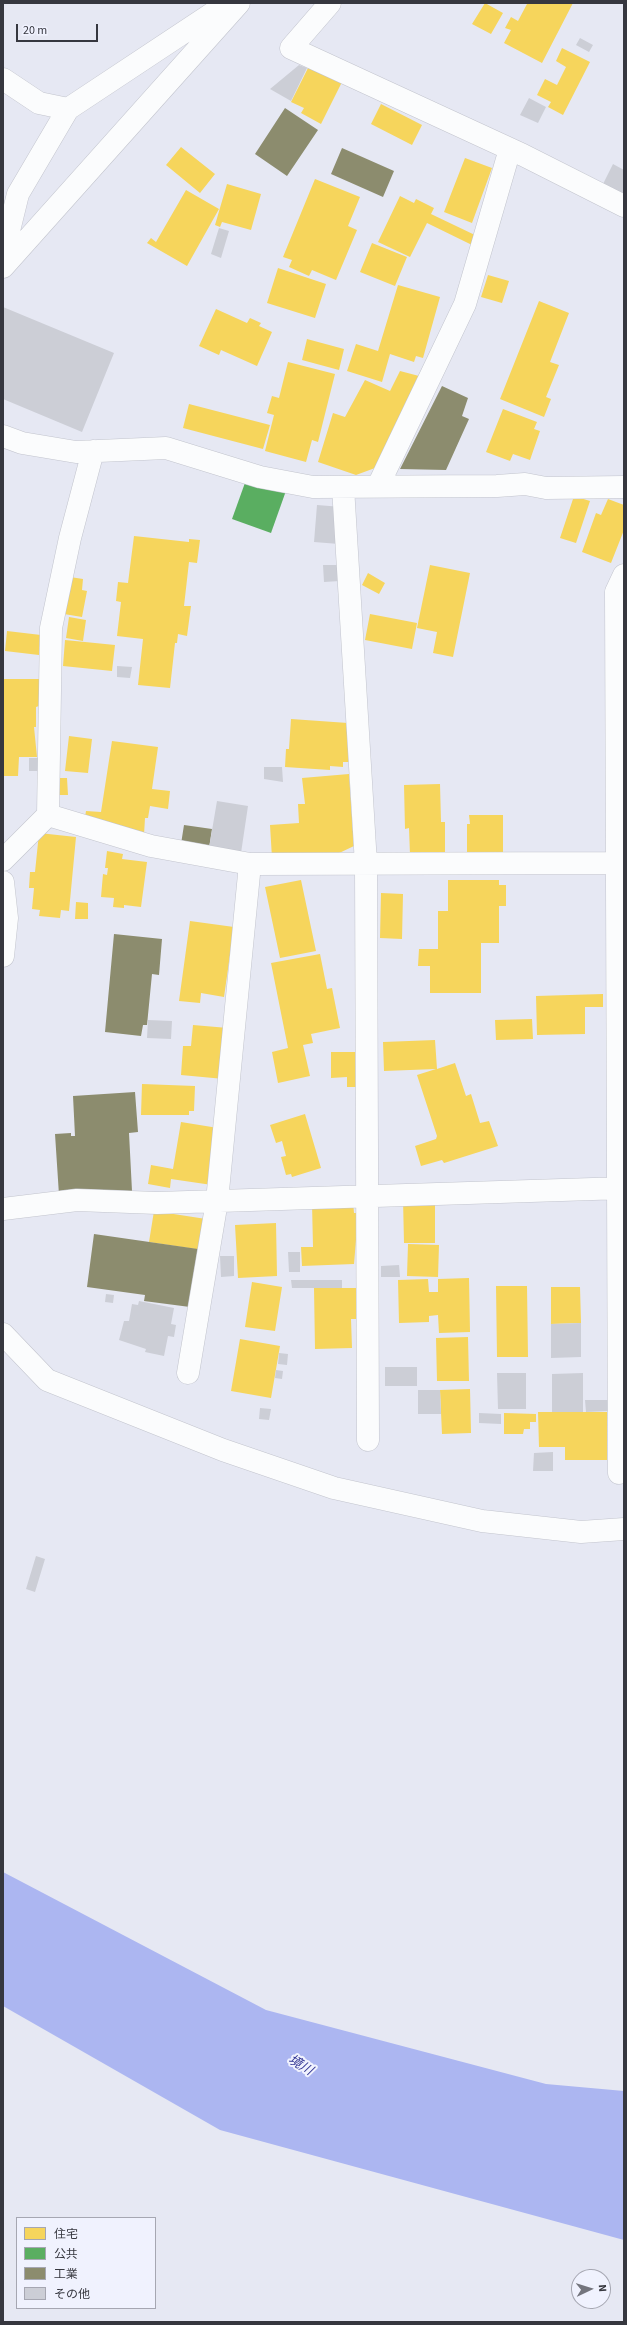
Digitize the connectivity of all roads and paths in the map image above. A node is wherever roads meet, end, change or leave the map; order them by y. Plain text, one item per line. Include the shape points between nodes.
1 (228, 3) edge
2 (239, 3) edge
3 (330, 3) edge
4 (3, 79) edge
5 (68, 109) junction
6 (510, 149) junction
7 (624, 206) edge
8 (3, 254) edge
9 (3, 267) edge
10 (3, 436) edge
11 (93, 451) junction
12 (378, 486) junction
13 (343, 487) junction
14 (624, 487) edge
15 (624, 574) edge
16 (48, 815) junction
17 (3, 860) edge
18 (617, 863) junction
19 (250, 864) junction
20 (366, 864) junction
21 (3, 882) edge
22 (3, 956) edge
23 (621, 1188) edge
24 (367, 1196) junction
25 (217, 1201) junction
26 (3, 1209) edge
27 (3, 1334) edge
28 (188, 1373) dead end
29 (368, 1440) dead end
30 (619, 1473) dead end
31 (624, 1529) edge

1 - 5 street
2 - 9 street
3 - 6 street via 290,48
4 - 5 street via 39,103
5 - 8 street via 18,194
6 - 7 street
6 - 12 street via 465,304
10 - 11 street via 22,443 76,452
11 - 13 street via 166,448 260,477 312,487
11 - 16 street via 70,538 51,628
12 - 13 street
12 - 14 street via 525,484 546,488
13 - 20 street
15 - 18 street via 616,592
16 - 17 street
16 - 19 street via 151,846
18 - 20 street
18 - 23 street
19 - 20 street
19 - 25 street
20 - 24 street
21 - 22 street via 7,918
23 - 24 street
23 - 30 street
24 - 25 street
24 - 29 street
25 - 26 street via 157,1203 77,1200
25 - 28 street
27 - 31 street via 47,1380 223,1450 334,1488 482,1521 581,1532

